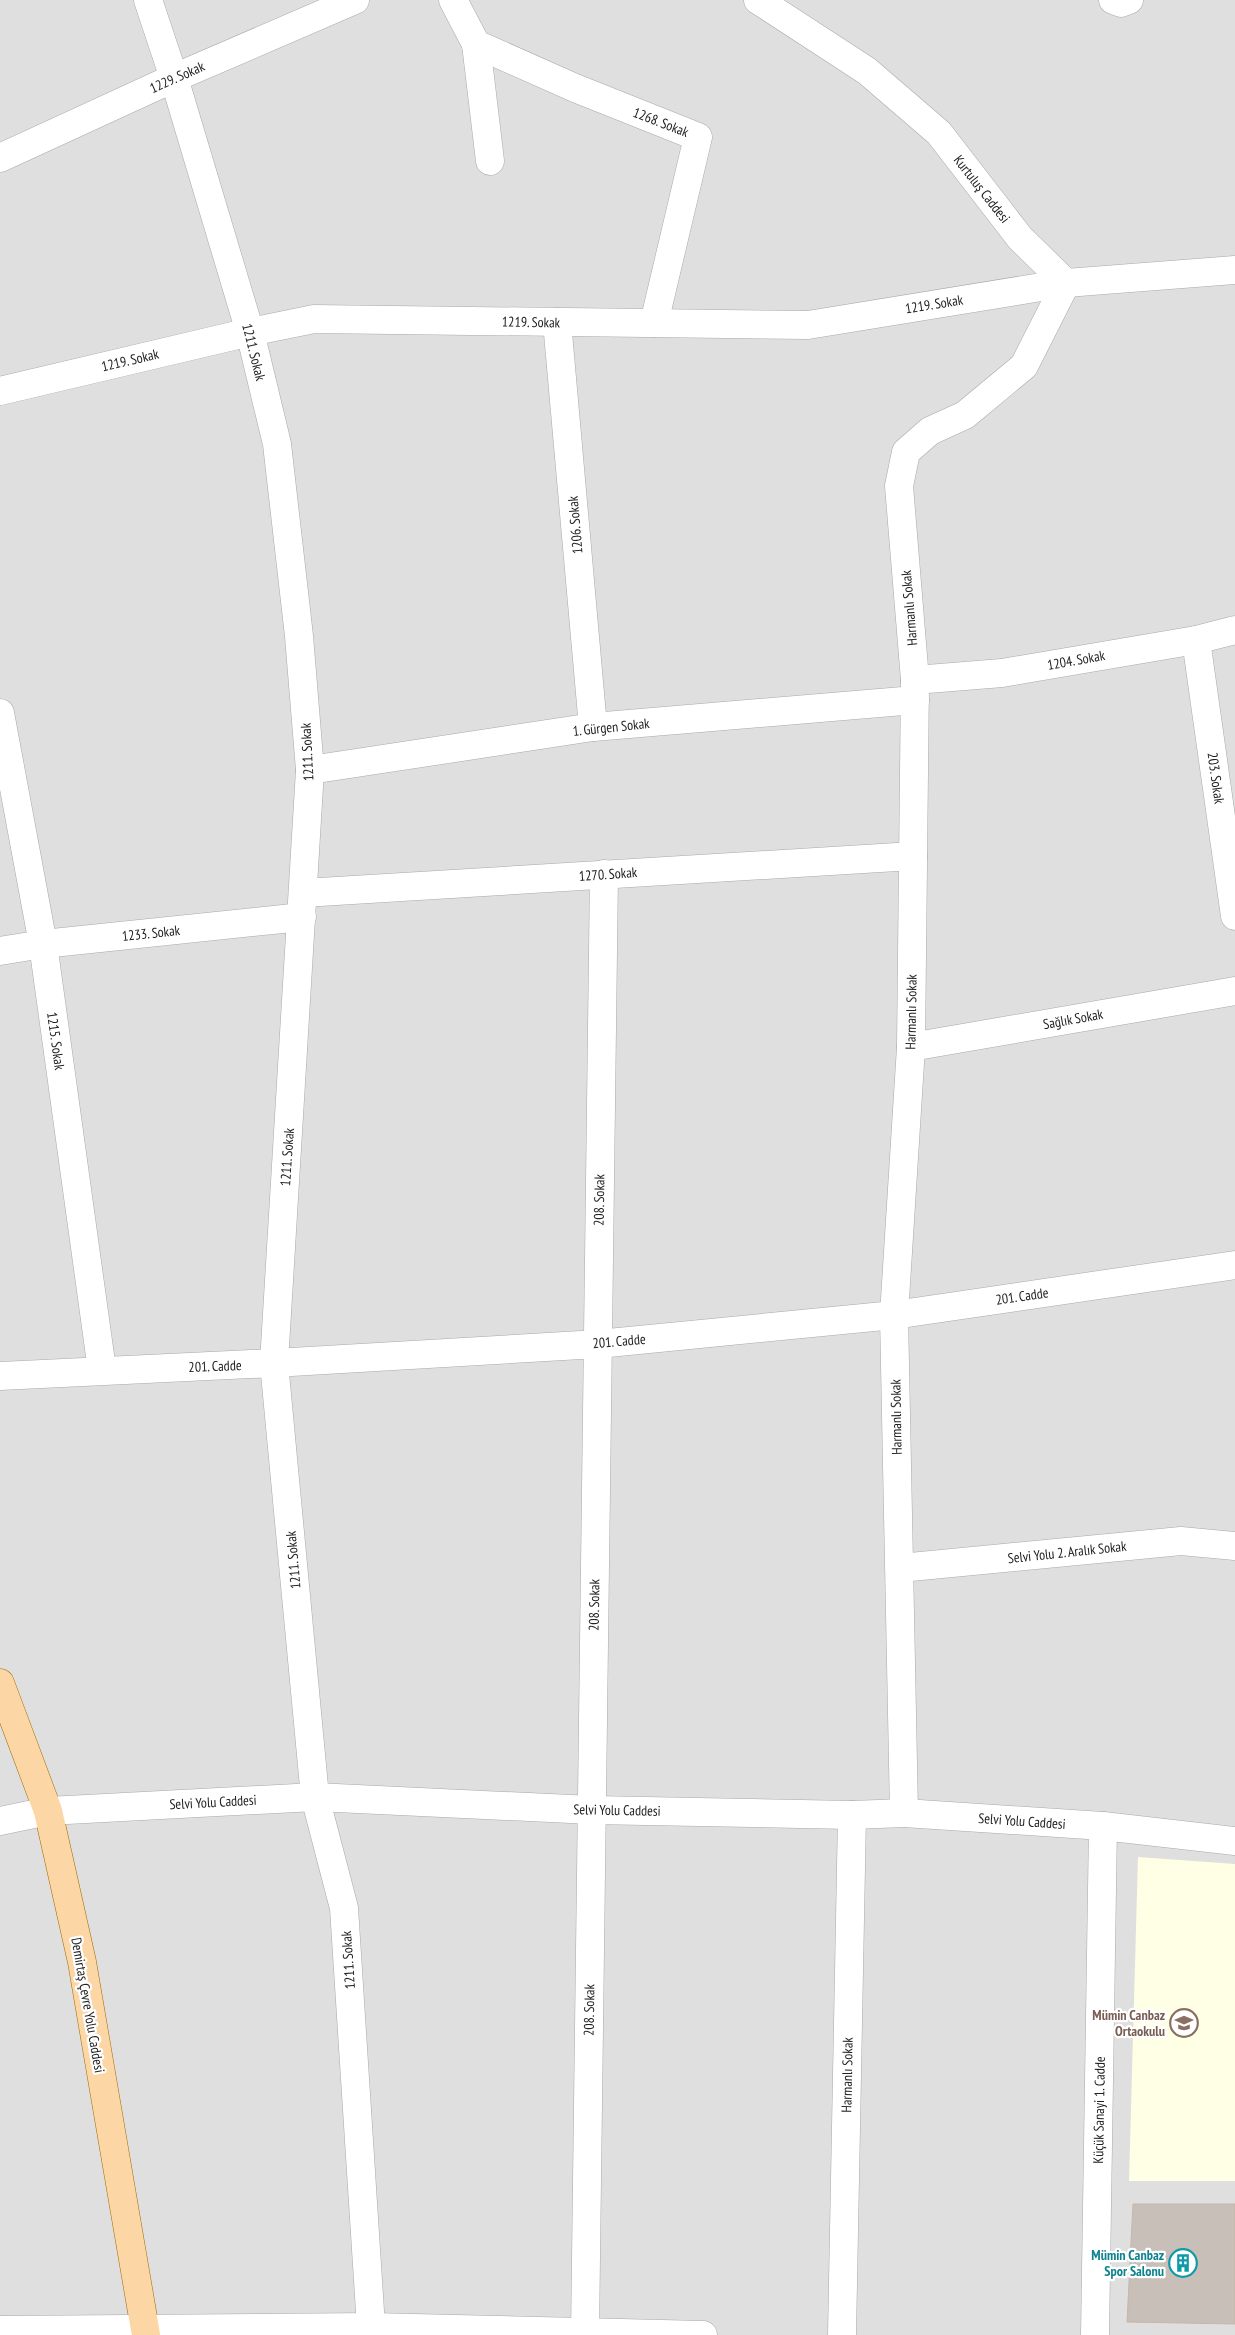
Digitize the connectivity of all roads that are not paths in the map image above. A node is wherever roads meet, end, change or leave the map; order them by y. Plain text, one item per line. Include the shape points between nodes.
1 (148, 0) edge
2 (356, 0) edge
3 (453, 0) edge
4 (758, 0) edge
5 (1113, 0) edge
6 (1129, 0) edge
7 (476, 44) junction
8 (174, 78) junction
9 (0, 158) edge
10 (490, 161) dead end
11 (1235, 270) edge
12 (1066, 283) junction
13 (557, 322) junction
14 (654, 323) junction
15 (250, 332) junction
16 (0, 391) edge
17 (1235, 630) edge
18 (1196, 640) junction
19 (915, 690) junction
20 (0, 713) edge
21 (593, 727) junction
22 (310, 770) junction
23 (913, 856) junction
24 (604, 874) junction
25 (303, 906) junction
26 (1235, 916) edge
27 (43, 944) junction
28 (0, 951) edge
29 (1235, 992) edge
30 (911, 1047) junction
31 (1235, 1265) edge
32 (894, 1315) junction
33 (598, 1344) junction
34 (274, 1363) junction
35 (102, 1370) junction
36 (0, 1376) edge
37 (1235, 1546) edge
38 (900, 1568) junction
39 (0, 1683) edge
40 (315, 1797) junction
41 (592, 1810) junction
42 (48, 1811) junction
43 (904, 1813) junction
44 (852, 1814) junction
45 (0, 1821) edge
46 (1103, 1826) junction
47 (1235, 1841) edge
48 (371, 2327) junction
49 (0, 2330) edge
50 (145, 2332) edge
51 (585, 2333) edge
52 (703, 2335) edge
53 (842, 2335) edge
54 (1095, 2335) edge

1 - 8 street, 1211. Sokak
2 - 8 street, 1229. Sokak
3 - 7 street
4 - 12 street, Kurtuluş Caddesi via 867,71 939,133 1020,238
5 - 6 street via 1121,3
7 - 10 street
7 - 14 street, 1268. Sokak via 575,88 698,136
8 - 9 street, 1229. Sokak
8 - 15 street, 1211. Sokak
11 - 12 street
12 - 14 street, 1219. Sokak via 808,325
12 - 19 street, Harmanlı Sokak via 1024,366 964,415 930,431 906,452 900,486
13 - 14 street, 1219. Sokak
13 - 15 street, 1219. Sokak via 314,319
13 - 21 street, 1206. Sokak
15 - 16 street, 1219. Sokak
15 - 22 street, 1211. Sokak via 277,444 299,636
17 - 18 street, 1204. Sokak
18 - 19 street, 1204. Sokak
18 - 26 street, 203. Sokak
19 - 21 street, 1. Gürgen Sokak
19 - 23 street, Harmanlı Sokak
20 - 27 street, 1215. Sokak
21 - 22 street, 1. Gürgen Sokak
22 - 25 street, 1211. Sokak
23 - 24 street, 1270. Sokak
23 - 30 street, Harmanlı Sokak
24 - 25 street, 1270. Sokak
24 - 33 street, 208. Sokak
25 - 27 street, 1233. Sokak
25 - 34 street, 1211. Sokak
27 - 28 street, 1233. Sokak
27 - 35 street, 1215. Sokak
29 - 30 street, Sağlık Sokak
30 - 32 street, Harmanlı Sokak
31 - 32 street, 201. Cadde
32 - 33 street, 201. Cadde
32 - 38 street, Harmanlı Sokak
33 - 34 street, 201. Cadde
33 - 41 street, 208. Sokak
34 - 35 street, 201. Cadde
34 - 40 street, 1211. Sokak
35 - 36 street, 201. Cadde
37 - 38 street, Selvi Yolu 2. Aralık Sokak via 1181,1541
38 - 43 street, Harmanlı Sokak
39 - 42 main road, Demirtaş Çevre Yolu Caddesi
40 - 41 street, Selvi Yolu Caddesi
40 - 42 street, Selvi Yolu Caddesi
40 - 48 street, 1211. Sokak via 344,1908
41 - 44 street, Selvi Yolu Caddesi
41 - 51 street, 208. Sokak
42 - 45 street, Selvi Yolu Caddesi
42 - 50 main road, Demirtaş Çevre Yolu Caddesi via 82,1962
43 - 44 street, Selvi Yolu Caddesi
43 - 46 street, Selvi Yolu Caddesi
44 - 53 street, Harmanlı Sokak
46 - 47 street, Selvi Yolu Caddesi
46 - 54 street, Küçük Sanayi 1. Cadde
48 - 50 street
48 - 51 street
49 - 50 street
51 - 52 street

